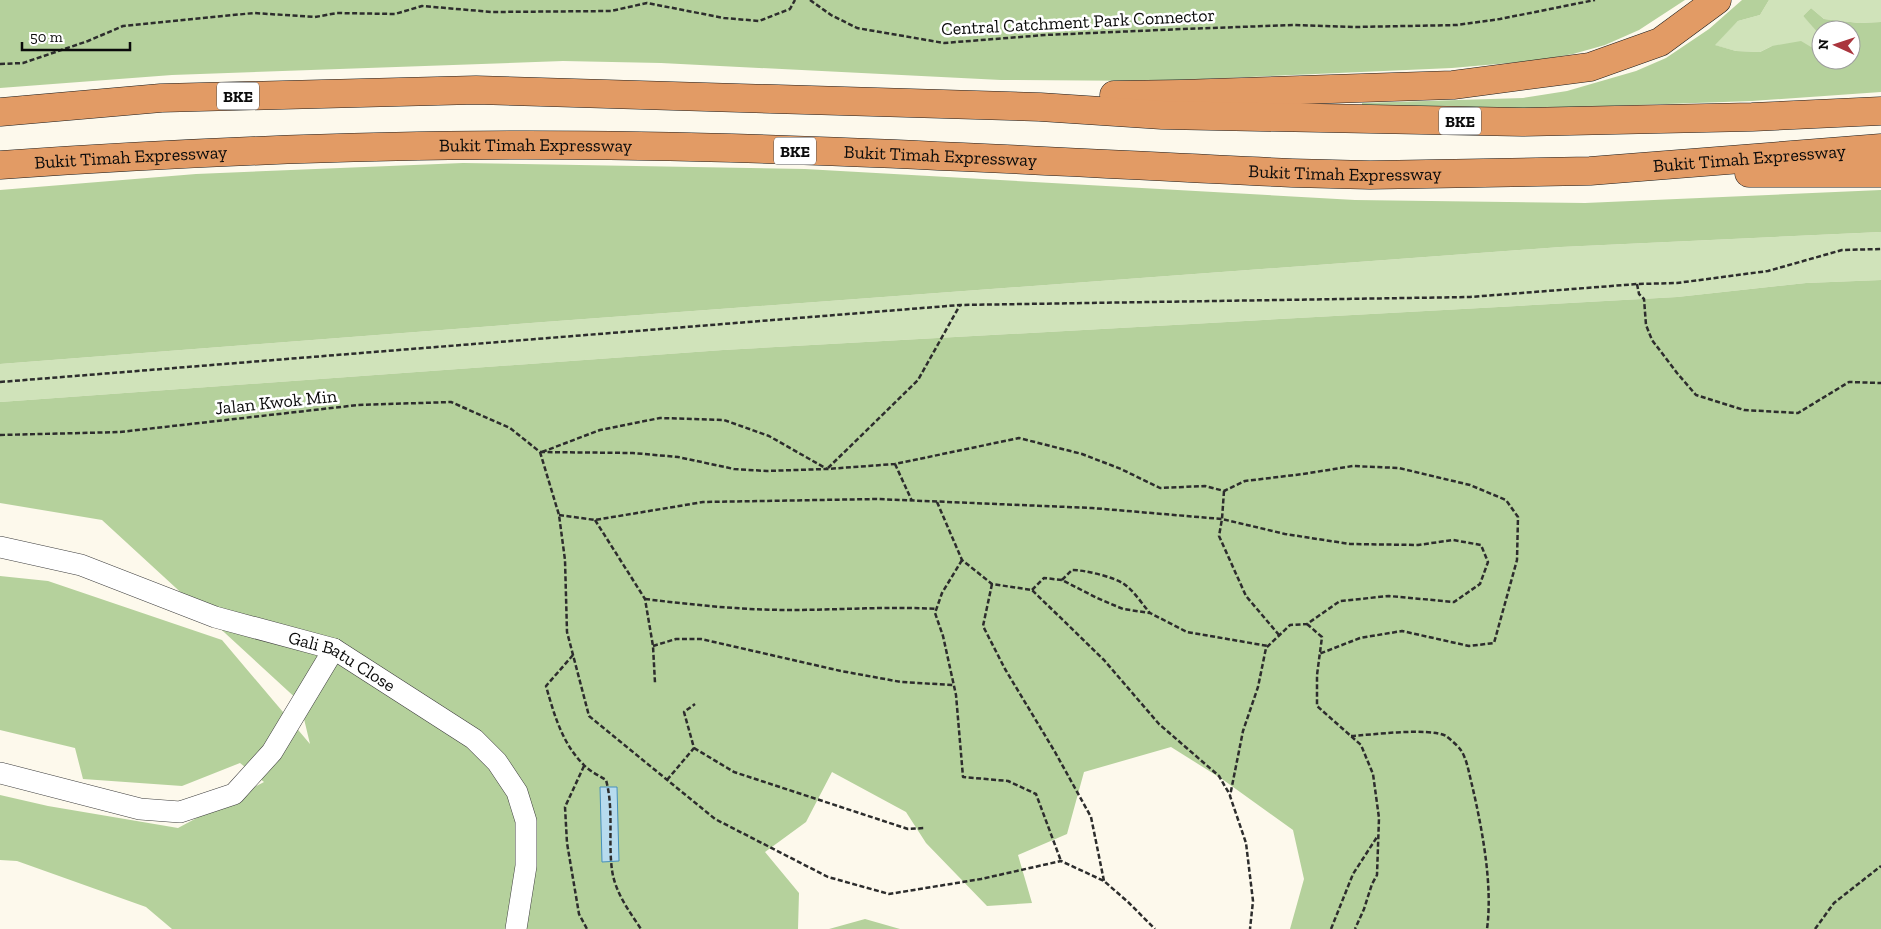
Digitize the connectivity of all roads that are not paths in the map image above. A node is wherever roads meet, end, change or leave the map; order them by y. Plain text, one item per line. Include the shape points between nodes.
1 (1718, 0) edge
2 (1040, 107) junction
3 (1881, 111) edge
4 (0, 112) edge
5 (1881, 148) edge
6 (0, 165) edge
7 (1590, 171) junction
8 (1881, 173) edge
9 (0, 547) edge
10 (334, 649) junction
11 (0, 772) edge
12 (516, 929) edge

1 - 2 highway via 1660,42 1590,67 1453,84 1082,95
2 - 3 highway, Bukit Timah Expressway / BKE via 1162,115 1522,122
2 - 4 highway, Bukit Timah Expressway / BKE via 476,90 161,98
5 - 7 highway, Bukit Timah Expressway / BKE
6 - 7 highway, Bukit Timah Expressway / BKE via 279,149 528,145 765,150 1321,174
7 - 8 highway
9 - 10 street, Gali Batu Close via 81,565 215,617
10 - 11 street via 272,752 234,794 180,812 140,809
10 - 12 street, Gali Batu Close via 474,739 497,762 516,792 526,821 526,866

